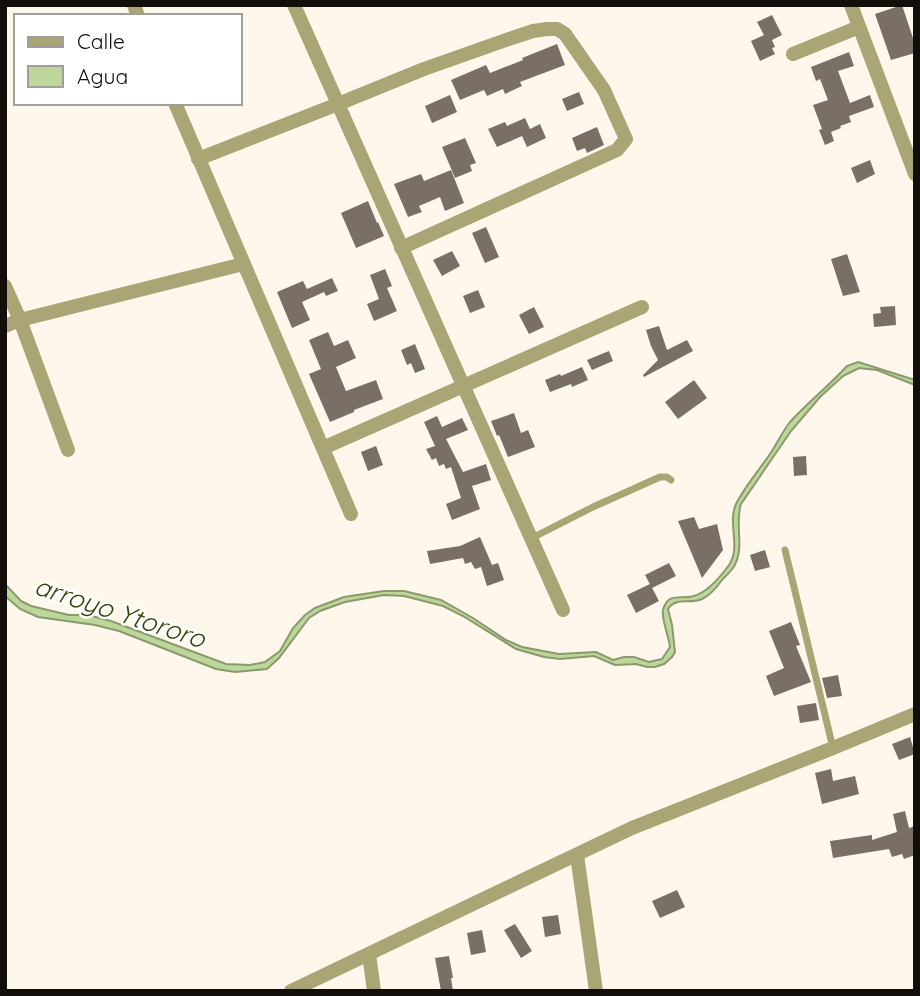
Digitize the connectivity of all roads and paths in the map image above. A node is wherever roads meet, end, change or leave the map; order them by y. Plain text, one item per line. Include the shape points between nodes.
1 (293, 5) edge
2 (851, 5) edge
3 (859, 27) junction
4 (793, 54) dead end
5 (338, 104) junction
6 (176, 105) edge
7 (198, 159) junction
8 (915, 174) edge
9 (401, 248) junction
10 (243, 264) junction
11 (5, 286) edge
12 (642, 307) dead end
13 (20, 320) junction
14 (5, 326) edge
15 (462, 386) junction
16 (323, 448) junction
17 (68, 450) dead end
18 (671, 480) dead end
19 (351, 514) dead end
20 (531, 539) junction
21 (785, 550) dead end
22 (563, 610) dead end
23 (915, 714) edge
24 (833, 748) junction
25 (577, 855) junction
26 (369, 954) junction
27 (291, 991) edge
28 (374, 991) edge
29 (596, 991) edge

1 - 5 street
2 - 3 street
3 - 4 street
3 - 8 street
5 - 7 street
5 - 9 street
5 - 9 street via 506,40 556,29 565,34 604,90 626,139 617,150
6 - 7 street
7 - 10 street
9 - 15 street
10 - 13 street
10 - 16 street
11 - 13 street
12 - 15 street
13 - 14 street
13 - 17 street
15 - 16 street
15 - 20 street
16 - 19 street
18 - 20 lane via 660,477
20 - 22 street
21 - 24 lane
23 - 24 street
24 - 25 street via 632,828
25 - 26 street
25 - 29 street
26 - 27 street
26 - 28 street

